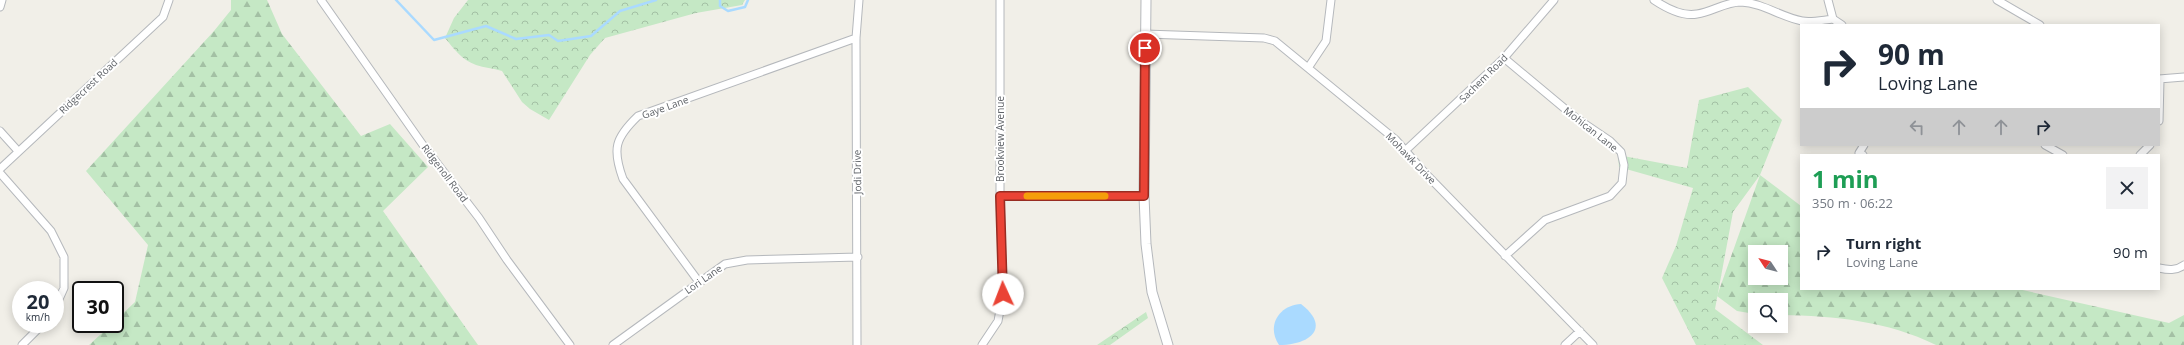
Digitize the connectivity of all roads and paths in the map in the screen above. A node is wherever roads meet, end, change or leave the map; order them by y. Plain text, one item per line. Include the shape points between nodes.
1 (2, 0) edge
2 (169, 0) edge
3 (321, 0) edge
4 (859, 0) edge
5 (1000, 0) edge
6 (1146, 0) edge
7 (1331, 0) edge
8 (1554, 0) edge
9 (1654, 0) edge
10 (1828, 0) edge
11 (1997, 0) edge
12 (0, 7) edge
13 (1833, 19) junction
14 (1840, 24) edge
15 (2038, 24) edge
16 (1145, 34) junction
17 (856, 38) junction
18 (1504, 58) junction
19 (1308, 68) junction
20 (2184, 77) edge
21 (2160, 80) edge
22 (0, 131) edge
23 (1863, 146) edge
24 (2047, 146) edge
25 (2149, 146) edge
26 (1406, 150) junction
27 (18, 151) junction
28 (1861, 154) edge
29 (2060, 154) edge
30 (2141, 154) edge
31 (0, 169) edge
32 (0, 173) edge
33 (1000, 196) junction
34 (1144, 196) junction
35 (858, 256) junction
36 (1505, 256) junction
37 (2184, 265) edge
38 (2160, 268) edge
39 (64, 281) edge
40 (699, 282) junction
41 (1580, 331) junction
42 (34, 333) edge
43 (22, 345) edge
44 (570, 345) edge
45 (613, 345) edge
46 (857, 345) edge
47 (982, 345) edge
48 (1168, 345) edge
49 (1565, 345) edge
50 (1593, 345) edge

1 - 12 street
2 - 27 street, Ridgecrest Road via 163,17
3 - 44 street, Ridgenoll Road via 418,139 479,218
4 - 17 street, Jodi Drive
5 - 33 street, Brookview Avenue
6 - 16 street
7 - 19 street via 1326,41
8 - 18 street, Sachem Road
9 - 13 street via 1666,8 1684,14 1697,14 1722,5 1741,2 1766,7 1804,22
10 - 13 street
11 - 15 street
13 - 14 street
16 - 19 street, Mohawk Drive via 1264,38 1274,42
16 - 34 street
17 - 35 street, Jodi Drive
17 - 40 street, Gaye Lane via 638,116 623,130 616,144 617,163 623,179
18 - 26 street, Sachem Road
18 - 36 street, Mohican Lane via 1576,118 1610,141 1621,152 1624,165 1622,183 1610,196 1545,220
19 - 26 street, Mohawk Drive
20 - 21 street
22 - 27 street
23 - 28 street via 1859,153
24 - 29 street
25 - 30 street
26 - 36 street, Mohawk Drive
27 - 31 street, Ridgecrest Road
32 - 39 street via 51,231 64,257
33 - 34 street
33 - 47 street, Brookview Avenue via 1003,294 998,320
34 - 48 street via 1150,280
35 - 40 street, Lori Lane via 747,260 725,264
35 - 46 street, Jodi Drive
36 - 41 street, Mohawk Drive
37 - 38 street via 2169,270
40 - 45 street, Lori Lane
41 - 49 street
41 - 50 street, Mohawk Drive
42 - 43 street

